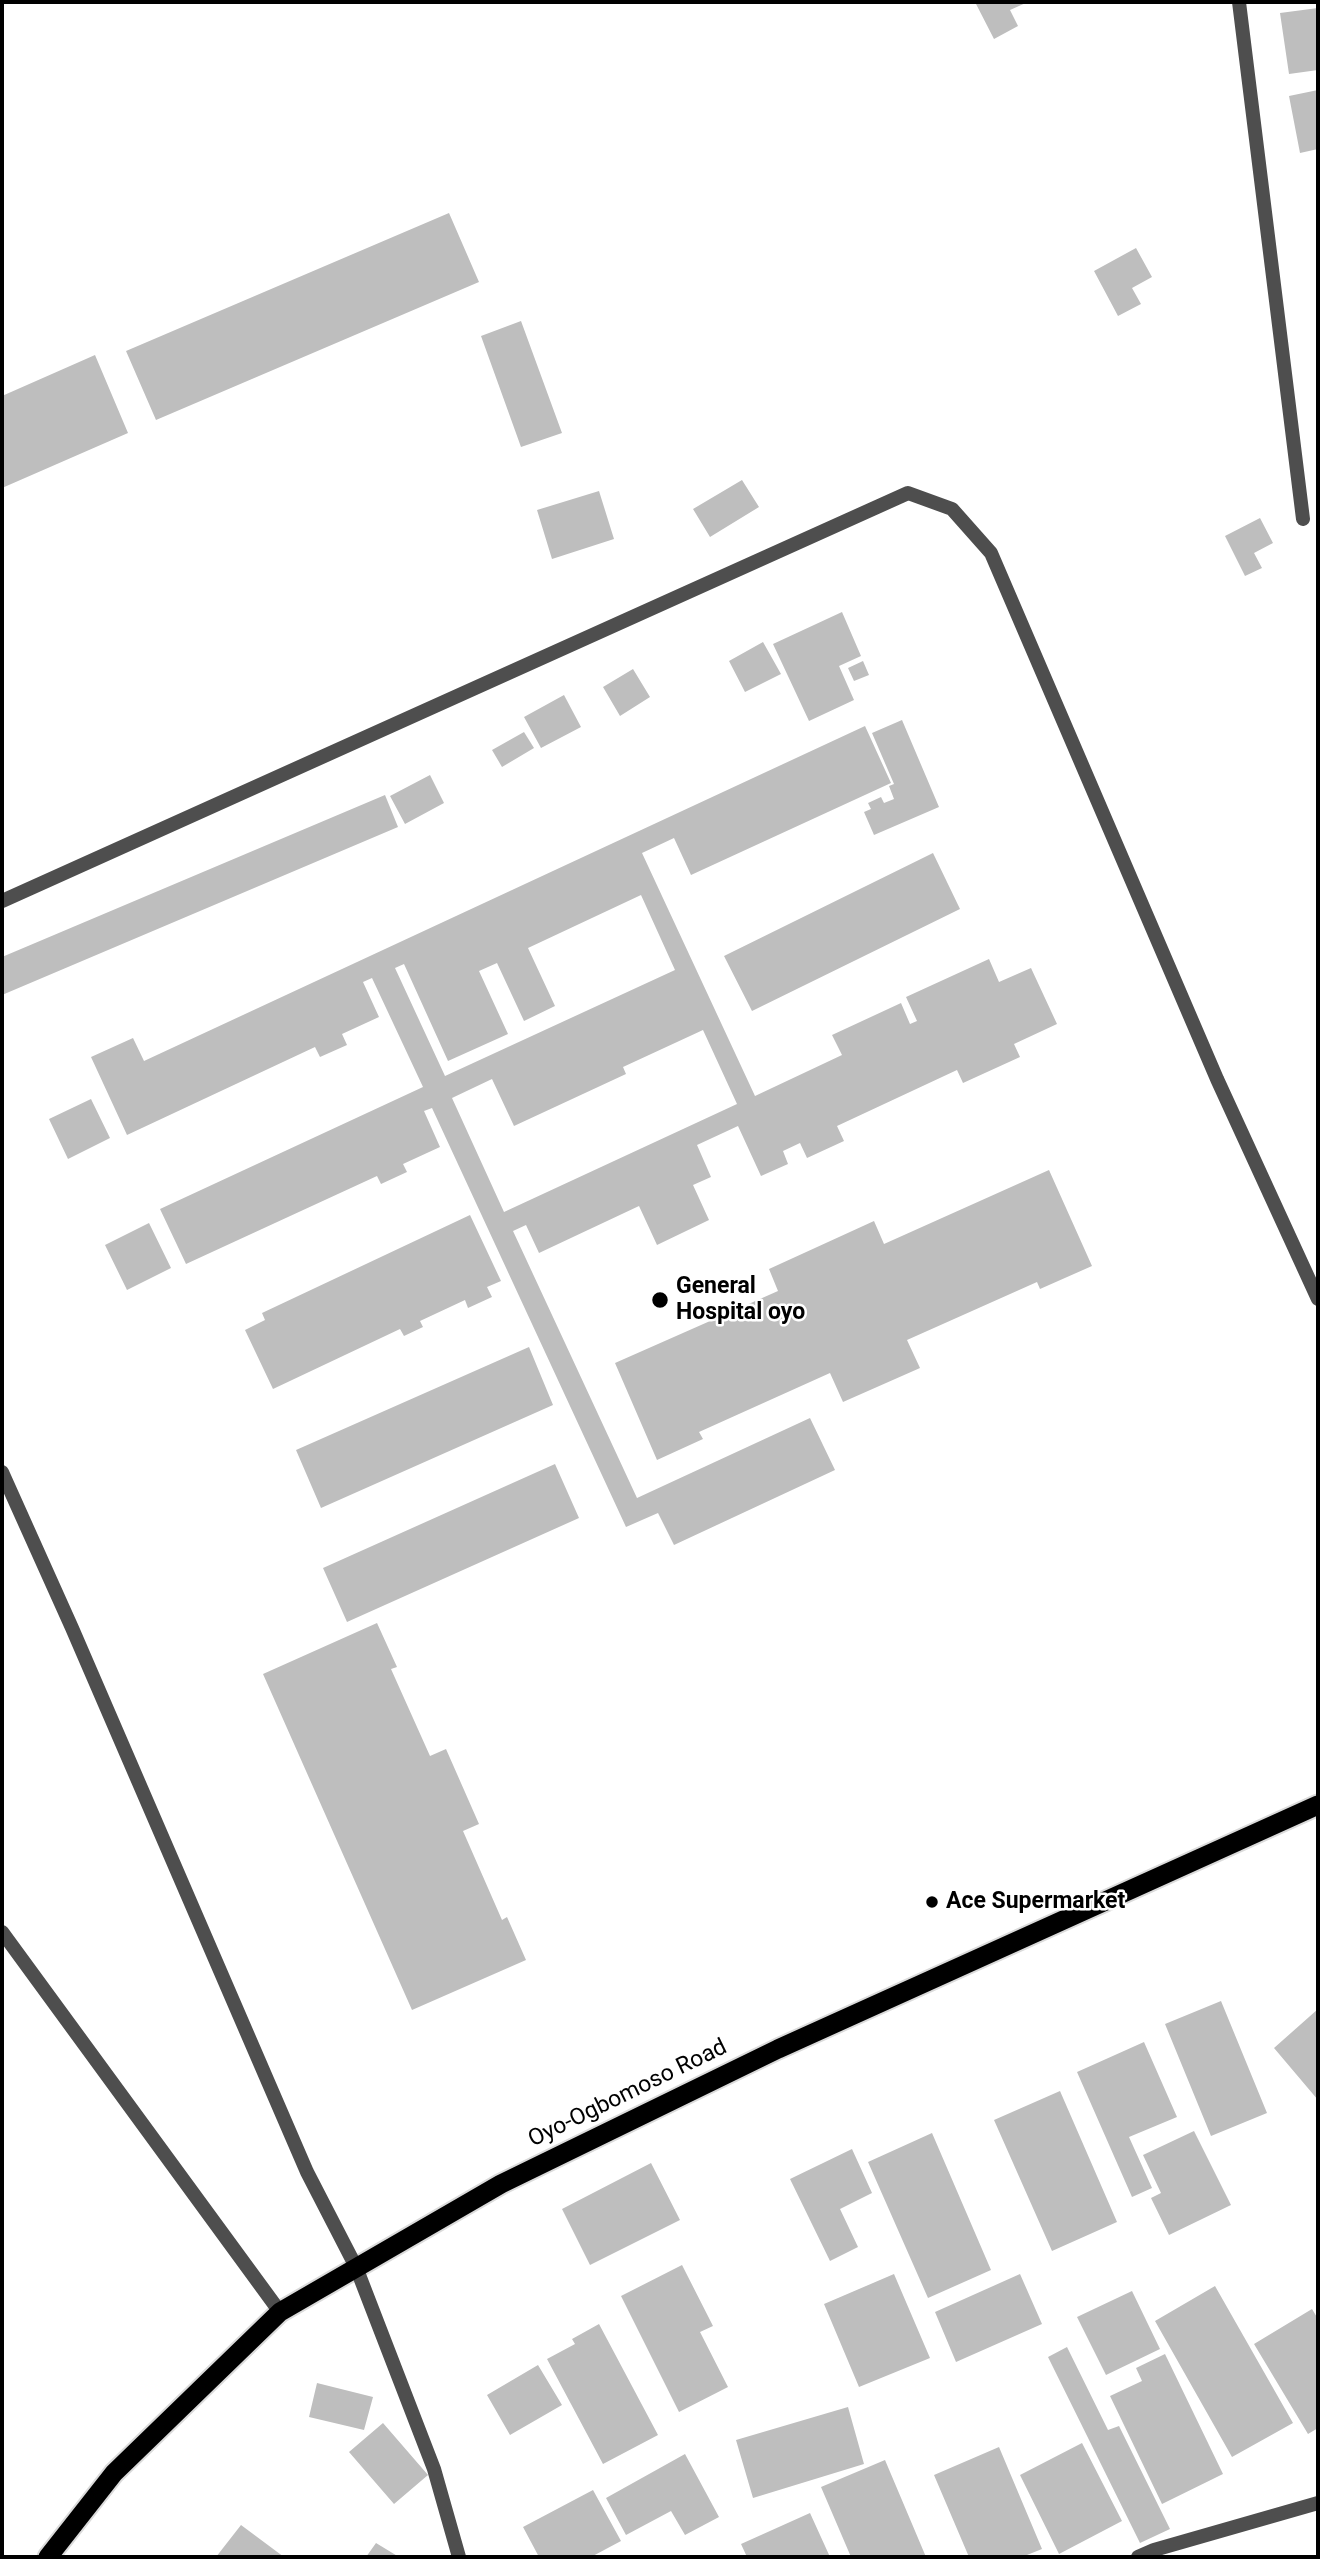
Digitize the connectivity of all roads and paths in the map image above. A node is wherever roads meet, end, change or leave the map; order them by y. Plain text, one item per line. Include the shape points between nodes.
1 (1239, 2) edge
2 (1303, 519) dead end
3 (2, 901) edge
4 (1318, 1299) edge
5 (2, 1472) edge
6 (1318, 1805) edge
7 (2, 1932) edge
8 (356, 2267) junction
9 (280, 2312) junction
10 (1318, 2503) edge
11 (48, 2557) edge
12 (459, 2557) edge
13 (1138, 2557) edge

1 - 2 street
3 - 4 street via 908,493 952,509 991,553 1217,1079
5 - 8 street via 307,2172
6 - 8 highway, Oyo-Ogbomoso Road via 778,2049 501,2184
7 - 9 street
8 - 9 highway, Oyo-Ogbomoso Road
8 - 12 street via 433,2469
9 - 11 highway, Oyo-Ogbomoso Road via 114,2473
10 - 13 street

